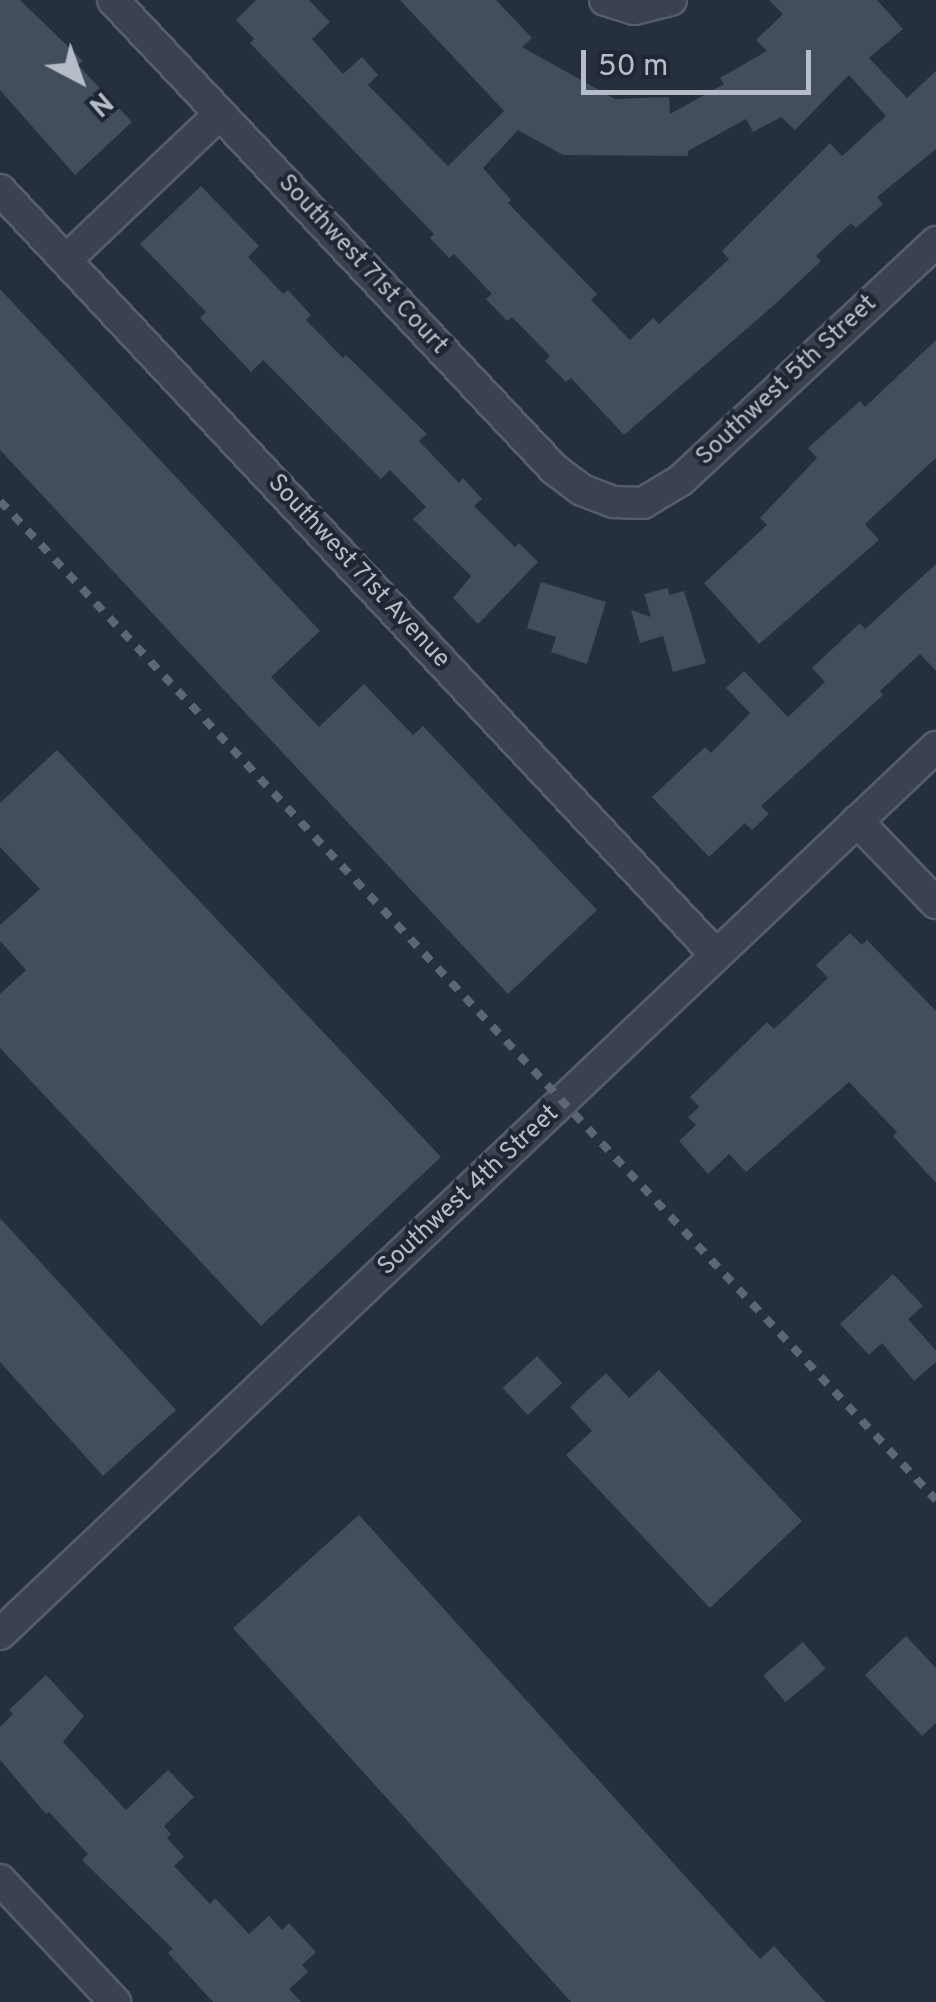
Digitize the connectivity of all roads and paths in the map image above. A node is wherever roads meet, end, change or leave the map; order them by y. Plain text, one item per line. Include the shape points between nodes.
1 (113, 0) edge
2 (671, 0) edge
3 (620, 4) edge
4 (220, 114) junction
5 (0, 190) edge
6 (936, 242) edge
7 (66, 260) junction
8 (628, 504) joint
9 (936, 747) edge
10 (858, 821) junction
11 (936, 902) edge
12 (716, 954) junction
13 (0, 1634) edge
14 (0, 1880) edge
15 (115, 2002) edge

1 - 4 street, Southwest 71st Court
2 - 3 street
4 - 7 street
4 - 8 street, Southwest 71st Court via 554,469 582,490
5 - 7 street, Southwest 71st Avenue
6 - 8 street, Southwest 5th Street via 681,480 643,503
7 - 12 street, Southwest 71st Avenue
9 - 10 street, Southwest 4th Street
10 - 11 street
10 - 12 street, Southwest 4th Street
12 - 13 street, Southwest 4th Street
14 - 15 street

